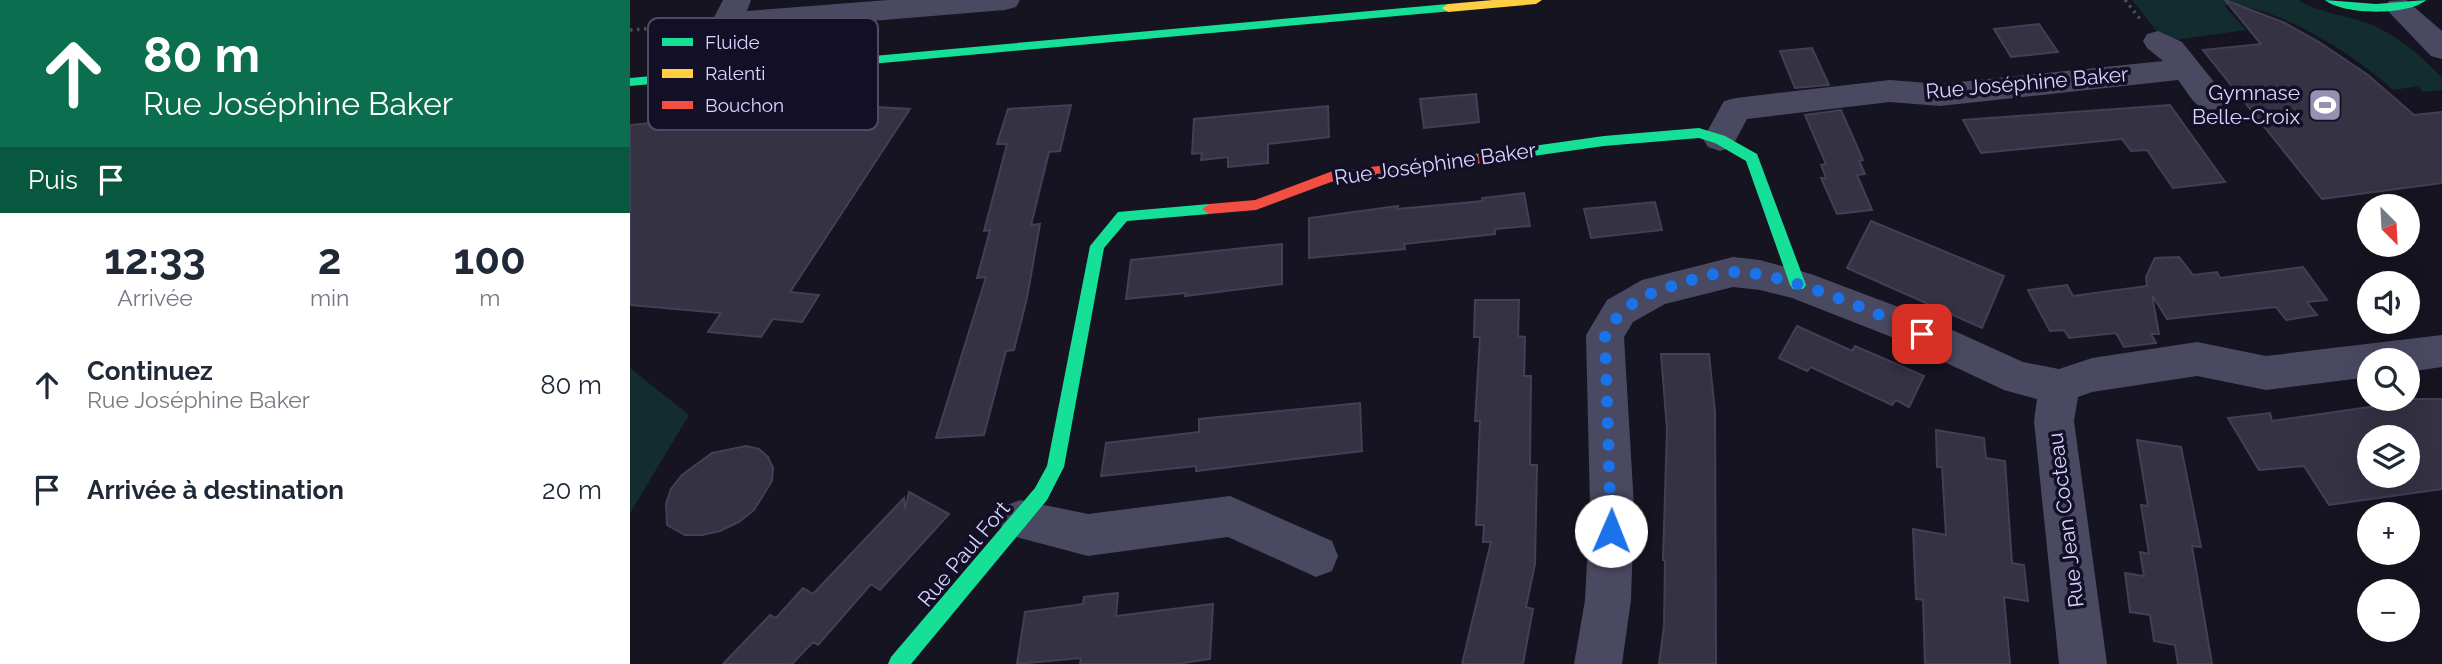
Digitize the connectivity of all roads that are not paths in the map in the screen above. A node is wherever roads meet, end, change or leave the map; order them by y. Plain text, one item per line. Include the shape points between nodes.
1 (1005, 0) edge
2 (1536, 0) edge
3 (2331, 0) edge
4 (2410, 4) edge
5 (732, 11) edge
6 (2158, 41) dead end
7 (2442, 50) edge
8 (878, 59) edge
9 (2185, 69) junction
10 (648, 80) edge
11 (630, 82) edge
12 (2211, 100) dead end
13 (1720, 139) junction
14 (1798, 285) junction
15 (2442, 351) edge
16 (2059, 386) junction
17 (1055, 467) joint
18 (1020, 520) junction
19 (1316, 556) dead end
20 (898, 664) edge
21 (1598, 664) edge
22 (2083, 664) edge

1 - 5 street
2 - 8 street
3 - 4 street via 2375,9
4 - 7 street
6 - 9 street via 2171,49
9 - 12 street
9 - 13 street, Rue Joséphine Baker via 1940,95 1890,91 1736,109
10 - 11 street
13 - 14 street, Rue Joséphine Baker via 1752,158
13 - 17 street, Rue Joséphine Baker via 1699,133 1604,141 1330,177 1256,205 1123,216 1097,246
14 - 16 street via 1903,325 2018,378
14 - 21 street via 1733,272 1694,280 1632,303 1605,335 1612,507 1608,600
15 - 16 street via 2266,373 2197,359 2092,375
16 - 22 street, Rue Jean Cocteau via 2054,421
17 - 18 street, Rue Paul Fort
18 - 19 street via 1088,535 1230,516
18 - 20 street, Rue Paul Fort

